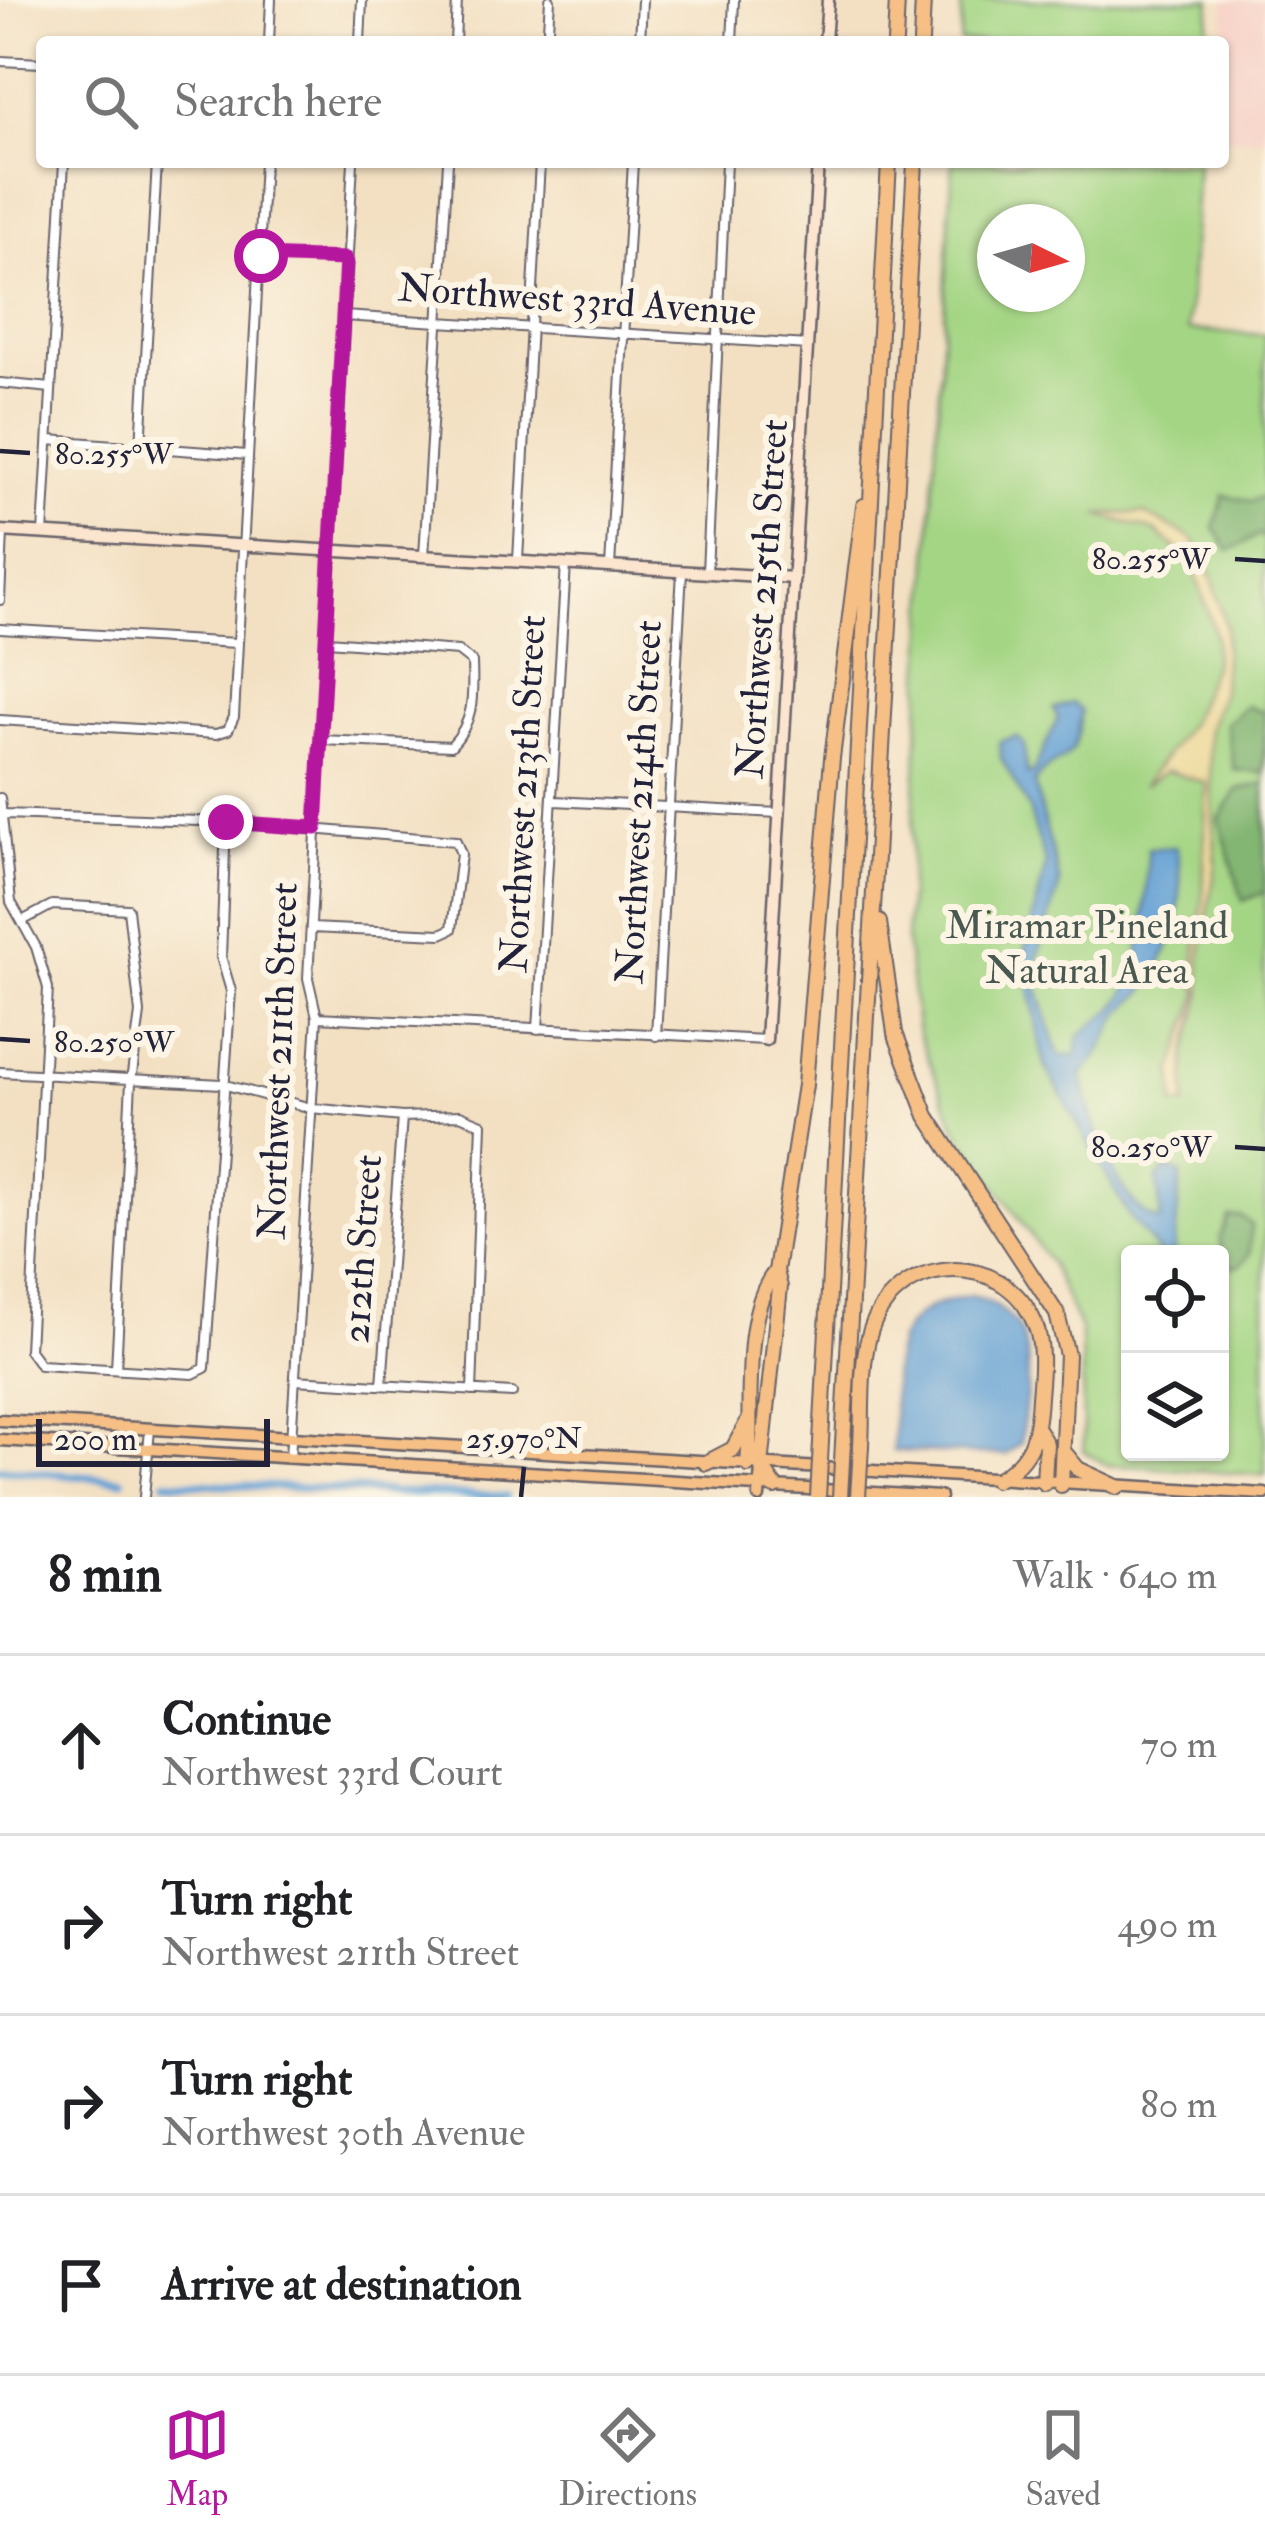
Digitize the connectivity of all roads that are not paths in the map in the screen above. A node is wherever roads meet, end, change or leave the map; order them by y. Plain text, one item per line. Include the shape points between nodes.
1 (272, 0) edge
2 (362, 0) edge
3 (457, 0) edge
4 (550, 0) edge
5 (642, 0) edge
6 (734, 0) edge
7 (828, 0) edge
8 (897, 0) edge
9 (923, 0) edge
10 (269, 36) edge
11 (360, 36) edge
12 (455, 36) edge
13 (547, 36) edge
14 (640, 36) edge
15 (732, 36) edge
16 (825, 36) edge
17 (895, 36) edge
18 (921, 36) edge
19 (0, 61) edge
20 (36, 63) edge
21 (64, 168) edge
22 (157, 168) edge
23 (264, 168) edge
24 (353, 168) edge
25 (448, 168) edge
26 (540, 168) edge
27 (633, 168) edge
28 (726, 168) edge
29 (818, 168) edge
30 (889, 168) edge
31 (915, 168) edge
32 (261, 256) junction
33 (346, 259) junction
34 (343, 316) junction
35 (440, 321) junction
36 (531, 326) junction
37 (623, 332) junction
38 (718, 338) junction
39 (808, 345) junction
40 (0, 383) edge
41 (51, 388) junction
42 (49, 440) junction
43 (141, 447) junction
44 (247, 455) junction
45 (872, 478) junction
46 (2, 531) edge
47 (43, 534) junction
48 (242, 546) junction
49 (332, 552) junction
50 (424, 556) junction
51 (518, 560) junction
52 (566, 564) junction
53 (610, 567) junction
54 (682, 571) junction
55 (707, 572) junction
56 (794, 578) junction
57 (0, 600) edge
58 (0, 629) edge
59 (328, 641) junction
60 (236, 643) junction
61 (0, 720) edge
62 (322, 740) junction
63 (0, 798) edge
64 (555, 801) junction
65 (669, 807) junction
66 (779, 813) junction
67 (5, 814) junction
68 (226, 822) junction
69 (316, 828) junction
70 (874, 887) junction
71 (24, 920) junction
72 (310, 928) junction
73 (317, 1017) junction
74 (538, 1029) junction
75 (656, 1036) junction
76 (766, 1040) joint
77 (0, 1072) edge
78 (43, 1075) junction
79 (130, 1082) junction
80 (223, 1084) junction
81 (311, 1108) junction
82 (402, 1117) junction
83 (776, 1271) junction
84 (116, 1369) junction
85 (295, 1380) junction
86 (382, 1385) junction
87 (472, 1391) junction
88 (512, 1393) dead end
89 (0, 1420) edge
90 (747, 1423) junction
91 (150, 1429) junction
92 (1038, 1430) junction
93 (292, 1437) junction
94 (0, 1440) edge
95 (428, 1445) junction
96 (149, 1448) junction
97 (469, 1448) junction
98 (1063, 1451) junction
99 (616, 1456) junction
100 (290, 1458) junction
101 (706, 1463) junction
102 (754, 1466) junction
103 (448, 1467) junction
104 (584, 1478) junction
105 (996, 1480) junction
106 (1117, 1487) junction
107 (1052, 1490) edge
108 (757, 1491) edge
109 (1265, 1494) edge
110 (145, 1497) edge
111 (818, 1497) edge
112 (840, 1497) edge
113 (858, 1497) edge
114 (940, 1497) edge

1 - 10 street
2 - 11 street
3 - 12 street
4 - 13 street
5 - 14 street
6 - 15 street
7 - 16 street
8 - 17 highway
9 - 18 highway
19 - 20 street
21 - 41 street
22 - 43 street
23 - 32 street
24 - 33 street, Northwest 211th Street
25 - 35 street
26 - 36 street, Northwest 213th Street
27 - 37 street
28 - 38 street
29 - 39 street, Northwest 215th Street
30 - 45 highway
31 - 70 highway
32 - 33 street
32 - 44 street
33 - 34 street, Northwest 211th Street
34 - 35 street, Northwest 33rd Avenue
34 - 49 street, Northwest 211th Street
35 - 36 street, Northwest 33rd Avenue
35 - 50 street
36 - 37 street, Northwest 33rd Avenue
36 - 51 street, Northwest 213th Street
37 - 38 street, Northwest 33rd Avenue
37 - 53 street
38 - 39 street, Northwest 33rd Avenue
38 - 55 street
39 - 56 street, Northwest 215th Street
40 - 41 street
41 - 42 street
42 - 43 street
42 - 47 street
43 - 44 street
44 - 48 street
45 - 83 highway via 839,693 807,1071
45 - 111 highway, bridge
46 - 47 street
46 - 57 street
47 - 48 street
48 - 49 street
48 - 60 street
49 - 50 street
49 - 59 street, Northwest 211th Street
50 - 51 street
51 - 52 street
52 - 53 street
52 - 64 street, Northwest 213th Street
53 - 54 street
54 - 55 street
54 - 65 street, Northwest 214th Street
55 - 56 street
56 - 66 street, Northwest 215th Street
58 - 60 street
59 - 62 street, Northwest 211th Street
59 - 62 street via 458,651 472,662 473,698 468,728 451,746
60 - 61 street via 228,730
62 - 69 street, Northwest 211th Street
63 - 67 street
64 - 65 street
64 - 74 street, Northwest 213th Street
65 - 66 street
65 - 75 street, Northwest 214th Street
66 - 76 street, Northwest 215th Street
67 - 68 street
67 - 71 street via 11,902
68 - 69 street
68 - 80 street via 221,958 231,991
69 - 72 street, Northwest 211th Street
69 - 72 street via 438,836 456,841 461,854 452,929
70 - 98 highway via 888,1002 914,1085 942,1142 1058,1314 1066,1355
70 - 112 highway, bridge
71 - 78 street via 48,988
71 - 79 street via 52,905 128,910 140,1013
72 - 73 street, Northwest 211th Street
73 - 74 street
73 - 81 street, Northwest 211th Street
74 - 75 street
75 - 76 street
77 - 78 street
78 - 79 street
78 - 84 street via 32,1360
79 - 80 street
79 - 84 street
80 - 81 street
80 - 84 street via 205,1368
81 - 82 street
81 - 85 street, Northwest 211th Street
82 - 86 street, 212th Street
82 - 87 street via 460,1115 482,1124
83 - 90 highway via 764,1285
83 - 102 highway
85 - 86 street
85 - 93 street, Northwest 211th Street
86 - 87 street
87 - 88 street
89 - 91 main road
90 - 101 highway via 731,1451
90 - 102 highway
91 - 93 main road
91 - 96 street
92 - 105 highway via 1025,1461
92 - 107 highway
92 - 113 highway, bridge via 1041,1353 1030,1314 995,1278 946,1269 899,1288 881,1308 866,1358
93 - 95 main road
93 - 100 street, Northwest 211th Street
94 - 96 main road
95 - 97 main road
95 - 103 main road
96 - 100 main road
96 - 110 street
97 - 99 main road
97 - 103 main road
98 - 106 highway via 1078,1469
98 - 107 highway
99 - 101 main road
99 - 104 main road via 604,1473
100 - 103 main road
101 - 102 main road
102 - 105 main road
102 - 108 highway
102 - 108 main road
103 - 104 main road
104 - 108 main road
105 - 107 main road
106 - 107 main road
106 - 109 main road
108 - 114 main road

